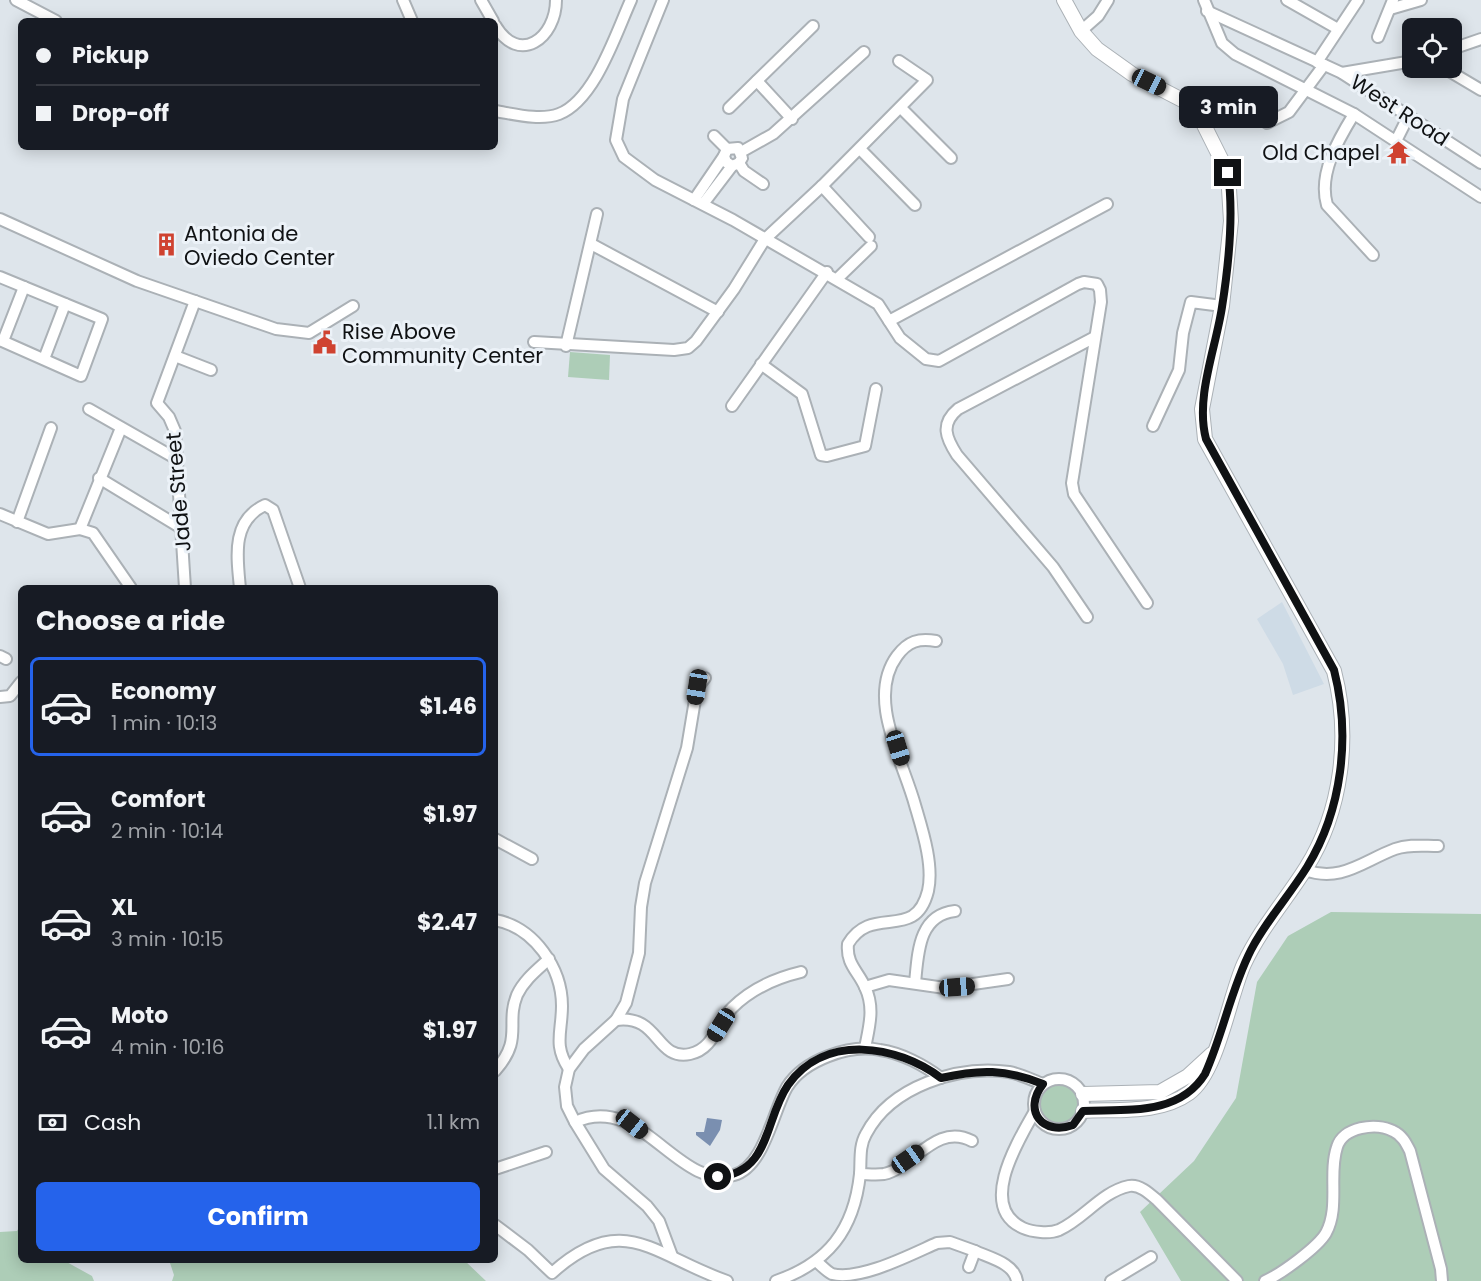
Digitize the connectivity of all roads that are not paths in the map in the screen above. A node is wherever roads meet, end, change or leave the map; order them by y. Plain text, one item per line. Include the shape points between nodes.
1 (16, 0) edge
2 (403, 0) edge
3 (481, 0) edge
4 (556, 0) edge
5 (631, 0) edge
6 (663, 0) edge
7 (1064, 0) edge
8 (1108, 0) edge
9 (1287, 0) edge
10 (1311, 0) edge
11 (1358, 0) edge
12 (1421, 0) edge
13 (1391, 4) edge
14 (1205, 5) edge
15 (1313, 15) junction
16 (50, 18) edge
17 (408, 18) edge
18 (491, 18) edge
19 (813, 27) dead end
20 (1338, 29) junction
21 (498, 30) edge
22 (1081, 31) junction
23 (1378, 37) dead end
24 (1481, 39) edge
25 (1462, 46) edge
26 (864, 52) dead end
27 (899, 61) dead end
28 (1320, 63) junction
29 (1402, 63) edge
30 (1342, 73) junction
31 (1461, 78) edge
32 (757, 81) junction
33 (1306, 90) junction
34 (1481, 90) edge
35 (729, 108) dead end
36 (902, 108) junction
37 (498, 111) edge
38 (1354, 114) junction
39 (1409, 115) junction
40 (792, 119) junction
41 (1267, 123) dead end
42 (714, 136) dead end
43 (1396, 141) junction
44 (860, 148) junction
45 (725, 153) junction
46 (951, 158) dead end
47 (737, 160) junction
48 (1481, 163) edge
49 (763, 184) dead end
50 (822, 186) junction
51 (1481, 197) edge
52 (698, 202) junction
53 (1107, 204) dead end
54 (915, 205) dead end
55 (597, 214) dead end
56 (0, 219) edge
57 (765, 239) junction
58 (591, 244) junction
59 (1373, 255) dead end
60 (827, 272) junction
61 (0, 277) edge
62 (838, 278) junction
63 (24, 287) junction
64 (195, 301) junction
65 (65, 304) junction
66 (353, 306) dead end
67 (1222, 306) junction
68 (718, 312) junction
69 (889, 321) junction
70 (1095, 337) junction
71 (2, 341) edge
72 (534, 342) dead end
73 (566, 346) junction
74 (175, 356) junction
75 (44, 360) junction
76 (761, 364) junction
77 (211, 370) dead end
78 (876, 389) dead end
79 (732, 405) dead end
80 (89, 409) dead end
81 (1153, 426) dead end
82 (51, 428) dead end
83 (121, 428) junction
84 (175, 458) junction
85 (99, 478) junction
86 (0, 514) edge
87 (17, 522) junction
88 (80, 529) junction
89 (183, 529) junction
90 (129, 585) edge
91 (186, 585) edge
92 (240, 585) edge
93 (299, 585) edge
94 (1147, 603) dead end
95 (1087, 617) dead end
96 (936, 641) dead end
97 (705, 678) dead end
98 (18, 686) edge
99 (0, 697) edge
100 (498, 840) edge
101 (1437, 846) dead end
102 (532, 859) dead end
103 (1305, 870) junction
104 (955, 911) dead end
105 (498, 921) edge
106 (549, 959) junction
107 (801, 972) dead end
108 (1008, 979) dead end
109 (915, 983) junction
110 (865, 987) junction
111 (616, 1020) junction
112 (865, 1048) junction
113 (1213, 1053) junction
114 (498, 1067) edge
115 (569, 1069) junction
116 (941, 1078) junction
117 (1043, 1084) junction
118 (1083, 1094) junction
119 (1035, 1111) junction
120 (1083, 1111) junction
121 (575, 1122) junction
122 (972, 1141) dead end
123 (546, 1152) dead end
124 (498, 1168) edge
125 (860, 1174) junction
126 (498, 1227) edge
127 (975, 1251) junction
128 (672, 1256) junction
129 (1151, 1257) dead end
130 (817, 1262) junction
131 (969, 1267) dead end
132 (554, 1277) edge
133 (726, 1281) edge
134 (776, 1281) edge
135 (1017, 1281) edge
136 (1111, 1281) edge
137 (1237, 1281) edge
138 (1266, 1281) edge
139 (1442, 1281) edge

1 - 16 street
2 - 17 street
3 - 18 street
4 - 21 street via 548,28 537,41 516,46 505,40
5 - 37 street via 591,85 576,103 558,115 543,117
6 - 52 street via 622,99 616,140 624,157 654,180
7 - 22 street
8 - 22 street
9 - 15 street
10 - 15 street
11 - 20 street
12 - 13 street
13 - 23 street
14 - 28 street, West Road
14 - 33 street via 1228,49
15 - 20 street
19 - 32 street
20 - 28 street
22 - 67 street via 1116,65 1186,102 1217,149 1228,173 1231,193
24 - 25 street
26 - 40 street
27 - 36 street via 927,80
28 - 30 street, West Road
28 - 33 street
29 - 30 street
30 - 39 street, West Road
31 - 34 street
32 - 35 street
32 - 40 street
33 - 38 street
33 - 41 street via 1289,112
36 - 44 street
36 - 46 street
38 - 43 street
38 - 59 street via 1334,150 1325,196 1327,205
39 - 43 street
39 - 48 street, West Road
40 - 47 street
42 - 45 street
43 - 51 street
44 - 50 street
44 - 54 street
45 - 47 street via 726,162
45 - 47 street via 738,148
45 - 52 street
47 - 49 street via 744,171
47 - 52 street
50 - 57 street
50 - 62 street via 870,241
52 - 57 street
53 - 69 street
55 - 58 street
56 - 64 street via 136,281
57 - 60 street
57 - 68 street
58 - 68 street
58 - 73 street
60 - 62 street
60 - 76 street
61 - 63 street
62 - 69 street via 878,304
63 - 65 street
63 - 71 street
64 - 66 street via 276,329 309,333
64 - 74 street, Jade Street
65 - 75 street
65 - 75 street via 102,319 81,376
67 - 81 street via 1191,302 1179,370
67 - 103 street via 1202,409 1206,439 1334,670 1341,698 1340,764 1331,816
68 - 73 street via 687,348
69 - 70 street via 900,338 926,359 939,361 1078,284 1091,282 1102,296
70 - 94 street via 1073,465 1074,494
70 - 95 street via 958,409 949,416 945,428 957,455 1053,567
71 - 75 street
72 - 73 street
74 - 77 street
74 - 84 street, Jade Street via 157,403 175,431
76 - 78 street via 802,394 820,455 865,446
76 - 79 street
80 - 83 street
82 - 87 street
83 - 84 street
83 - 85 street
84 - 89 street, Jade Street
85 - 88 street
85 - 89 street
86 - 87 street
87 - 88 street via 48,534
88 - 90 street via 93,533
89 - 91 street, Jade Street
92 - 93 street via 240,534 251,512 265,505 273,510
96 - 110 street via 921,638 901,650 887,674 885,692 926,852 928,890 918,911 909,918 858,925 847,955
97 - 111 street via 697,687 687,748 645,883 636,968 626,1003
98 - 99 street via 10,696
100 - 102 street
101 - 103 street via 1395,849 1337,874 1319,875
103 - 113 street via 1252,947
104 - 109 street via 936,917 921,940
105 - 106 street via 532,938
106 - 114 street via 527,979 517,997 514,1038
106 - 115 street via 560,987 562,1006 558,1047
107 - 111 street via 768,982 741,1000 711,1041 693,1053 672,1052 643,1023 626,1018
108 - 109 street via 945,988
109 - 110 street via 889,980
110 - 112 street via 871,1018
111 - 115 street via 584,1049
112 - 116 street via 902,1057
112 - 121 street via 824,1058 798,1074 783,1095 755,1158 735,1175 718,1177 703,1172 632,1124 609,1116 586,1117
113 - 118 street via 1188,1076 1160,1092
113 - 120 street via 1199,1084 1175,1102 1156,1107
115 - 121 street via 565,1098
116 - 117 street via 997,1071
116 - 125 street via 903,1095 874,1120 861,1150
117 - 118 street via 1065,1079
117 - 119 street via 1035,1096
118 - 120 street
119 - 120 street via 1045,1125 1056,1129 1073,1125
119 - 137 street via 1002,1184 1002,1203 1015,1225 1028,1230 1058,1231 1098,1201 1132,1185 1157,1200
121 - 128 street via 604,1169 659,1221
122 - 125 street via 954,1136 923,1149 891,1171
123 - 124 street
125 - 130 street via 841,1235
126 - 132 street
127 - 130 street via 950,1242 937,1243 859,1278 831,1274
127 - 131 street
127 - 135 street via 1006,1266 1016,1274
128 - 132 street via 640,1243 604,1241 571,1256
128 - 133 street
129 - 136 street
130 - 134 street
138 - 139 street via 1325,1236 1331,1223 1336,1148 1340,1141 1360,1129 1383,1127 1400,1136 1410,1151

